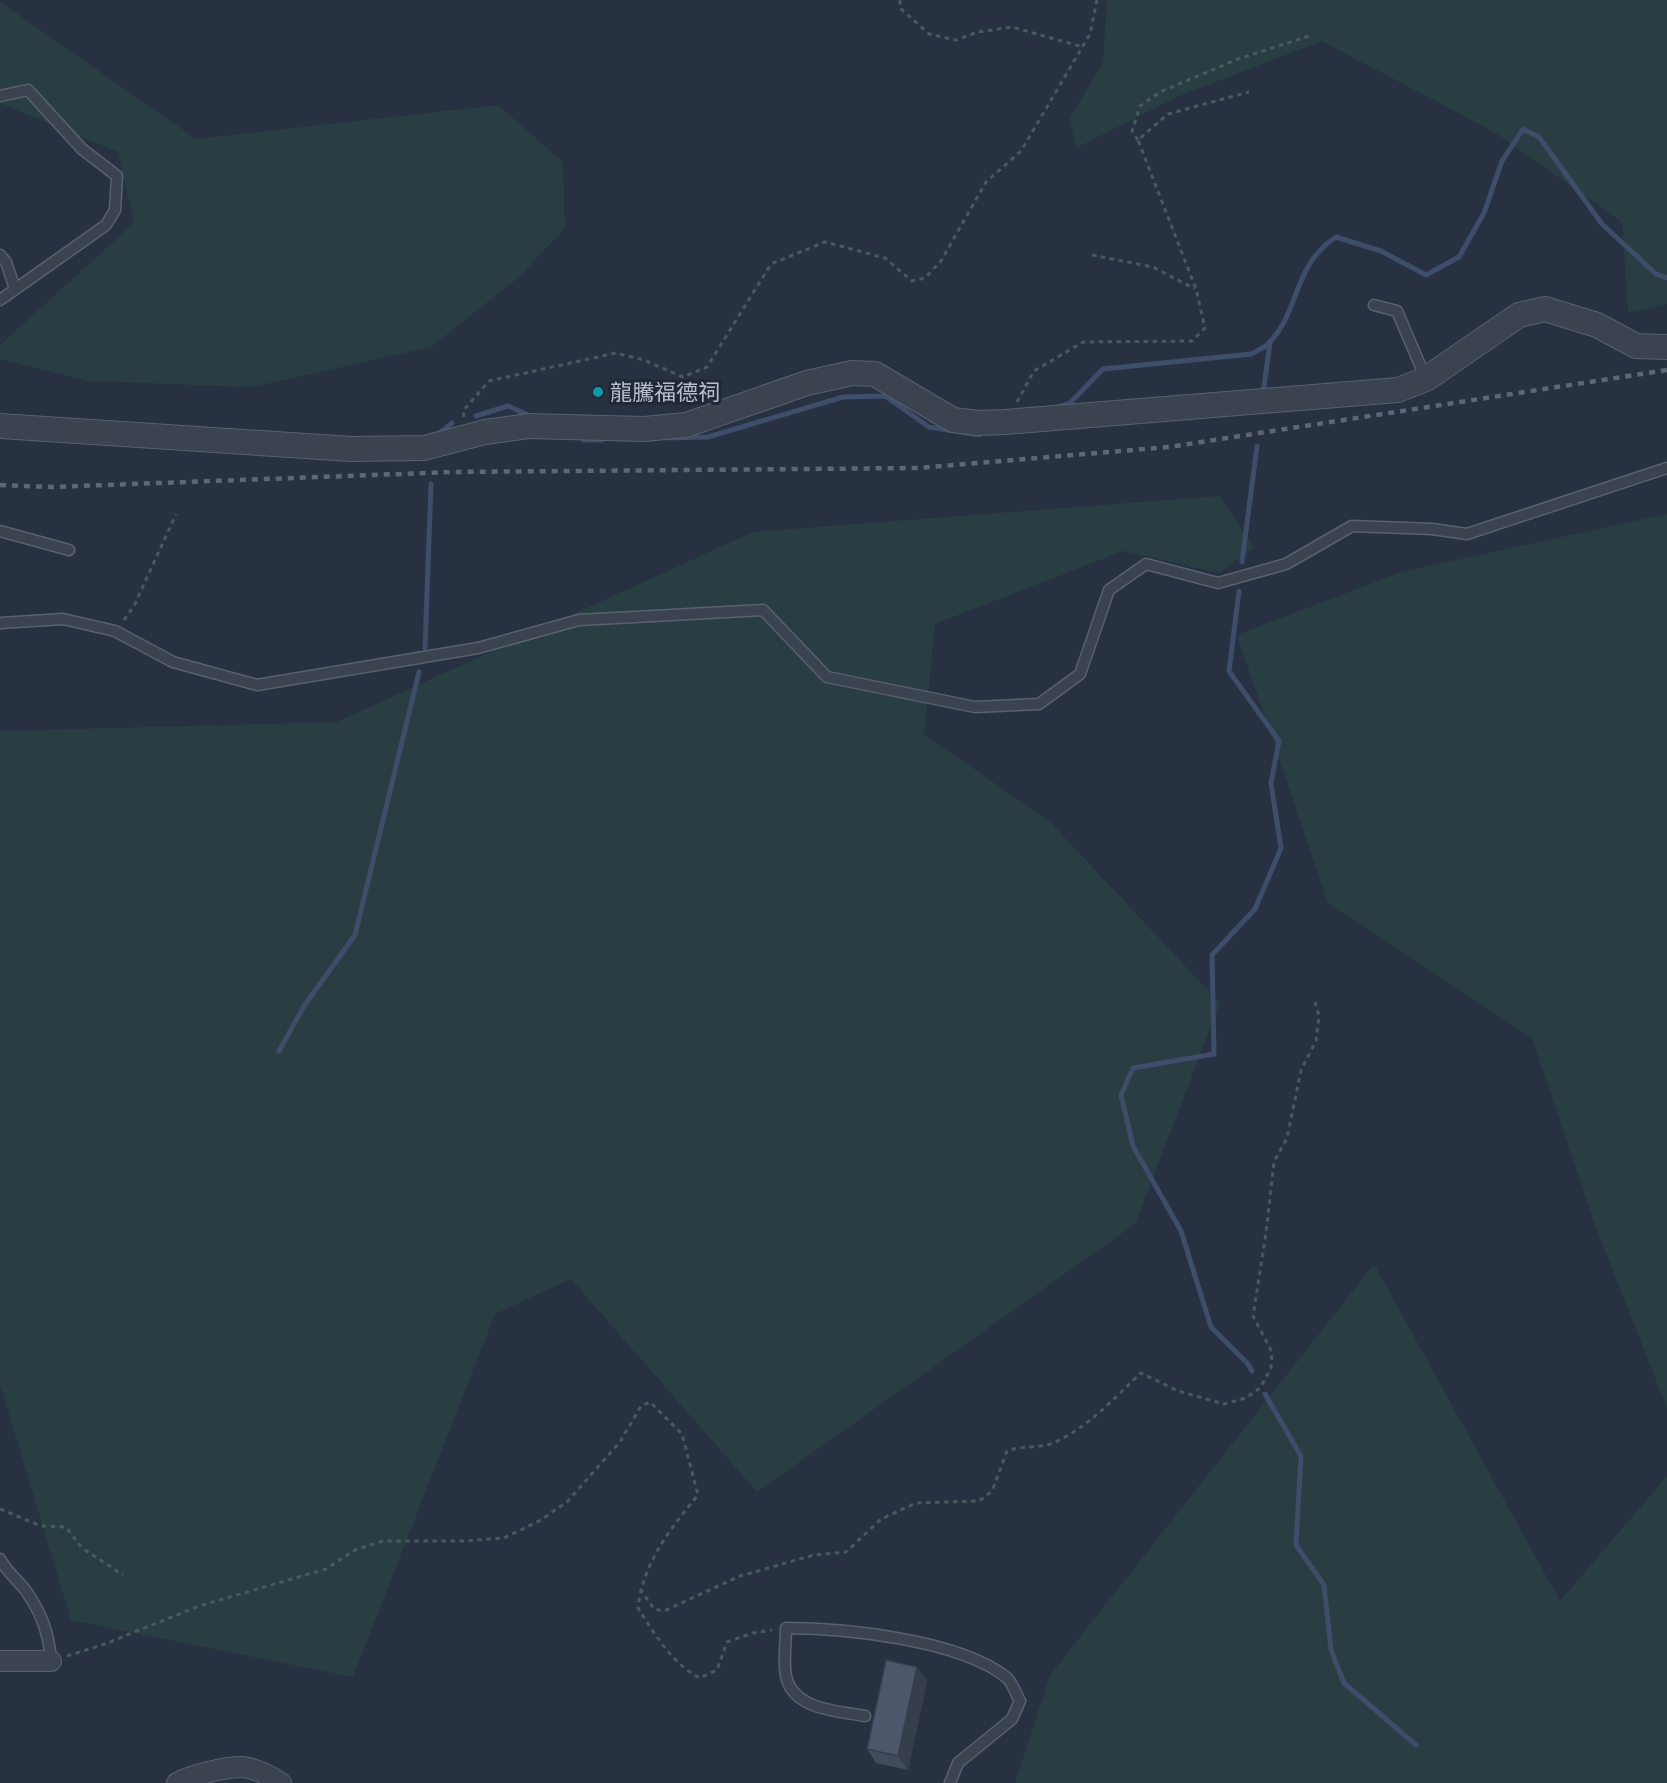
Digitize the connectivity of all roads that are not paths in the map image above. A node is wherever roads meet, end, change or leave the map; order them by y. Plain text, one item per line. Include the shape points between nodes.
1 (0, 96) edge
2 (0, 255) edge
3 (15, 289) junction
4 (0, 300) edge
5 (1374, 305) dead end
6 (1667, 347) edge
7 (1426, 380) junction
8 (0, 426) edge
9 (1667, 468) edge
10 (0, 531) edge
11 (69, 550) dead end
12 (0, 623) edge
13 (0, 1558) edge
14 (51, 1660) joint
15 (0, 1661) edge
16 (865, 1716) dead end
17 (177, 1783) edge
18 (282, 1783) edge
19 (950, 1783) edge

1 - 3 lane via 28,90 82,148 117,176 115,210 106,225
2 - 3 lane
3 - 4 lane
5 - 7 lane via 1397,311
6 - 7 street via 1636,346 1597,325 1545,309 1519,315
7 - 8 street via 1398,390 979,423 953,420 875,374 852,373 807,383 686,426 528,426 424,448 351,449
9 - 12 lane via 1467,534 1353,526 1286,564 1218,583 1146,564 1109,590 1080,674 1039,705 975,707 826,677 763,610 579,620 478,648 256,685 173,662 115,632 63,619
10 - 11 lane
13 - 14 lane via 26,1591 49,1633
14 - 15 street
16 - 19 lane via 809,1705 795,1690 786,1677 786,1628 830,1628 954,1650 1007,1678 1020,1701 1012,1719 958,1763
17 - 18 street via 190,1776 242,1767

